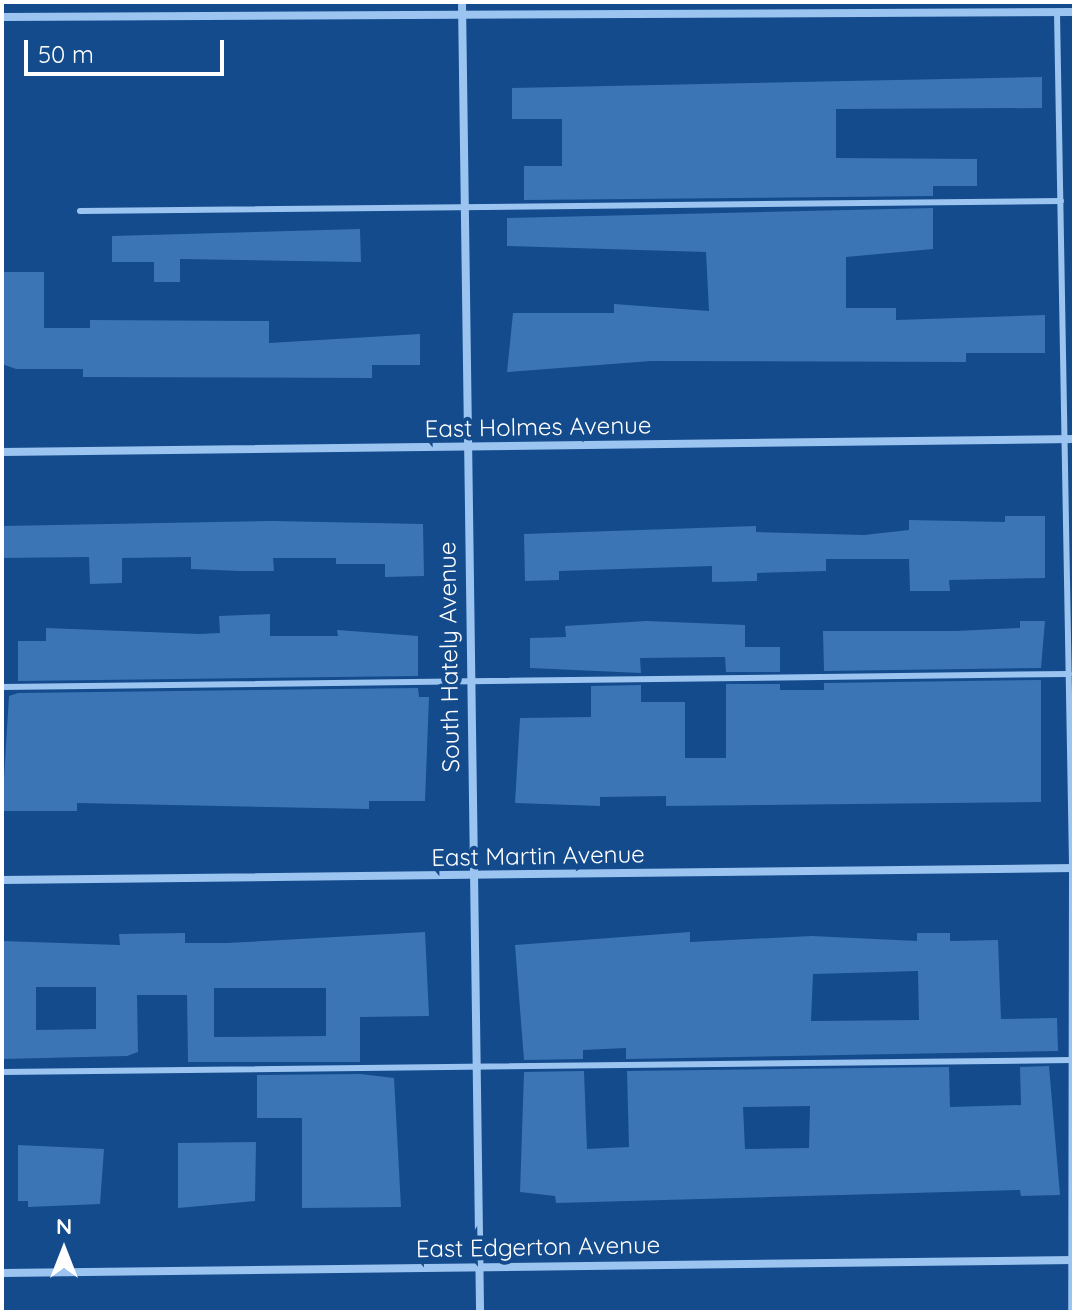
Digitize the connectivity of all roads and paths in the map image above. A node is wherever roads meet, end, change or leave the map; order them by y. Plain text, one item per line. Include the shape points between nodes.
1 (462, 2) edge
2 (1074, 12) edge
3 (1057, 13) junction
4 (2, 17) edge
5 (463, 17) junction
6 (1061, 201) junction
7 (80, 211) dead end
8 (464, 211) junction
9 (1070, 439) edge
10 (466, 448) junction
11 (2, 452) edge
12 (1069, 674) junction
13 (469, 682) junction
14 (2, 687) edge
15 (1073, 868) edge
16 (474, 877) junction
17 (2, 880) edge
18 (1071, 1060) junction
19 (475, 1064) junction
20 (2, 1072) edge
21 (1072, 1260) edge
22 (479, 1268) junction
23 (2, 1273) edge
24 (480, 1312) edge
25 (1071, 1312) edge

1 - 5 street, South Hately Avenue
2 - 3 street
3 - 5 street
3 - 6 lane
4 - 5 street
5 - 8 street, South Hately Avenue
6 - 8 lane
6 - 9 lane
7 - 8 lane
8 - 10 street, South Hately Avenue
9 - 10 street, East Holmes Avenue
9 - 12 lane
10 - 11 street, East Holmes Avenue
10 - 13 street, South Hately Avenue
12 - 13 lane
12 - 15 lane
13 - 14 lane
13 - 16 street, South Hately Avenue
15 - 16 street, East Martin Avenue
15 - 18 lane
16 - 17 street, East Martin Avenue
16 - 19 street, South Hately Avenue
18 - 19 lane
18 - 21 lane
19 - 20 lane
19 - 22 street, South Hately Avenue
21 - 22 street, East Edgerton Avenue
21 - 25 lane
22 - 23 street, East Edgerton Avenue
22 - 24 street, South Hately Avenue

